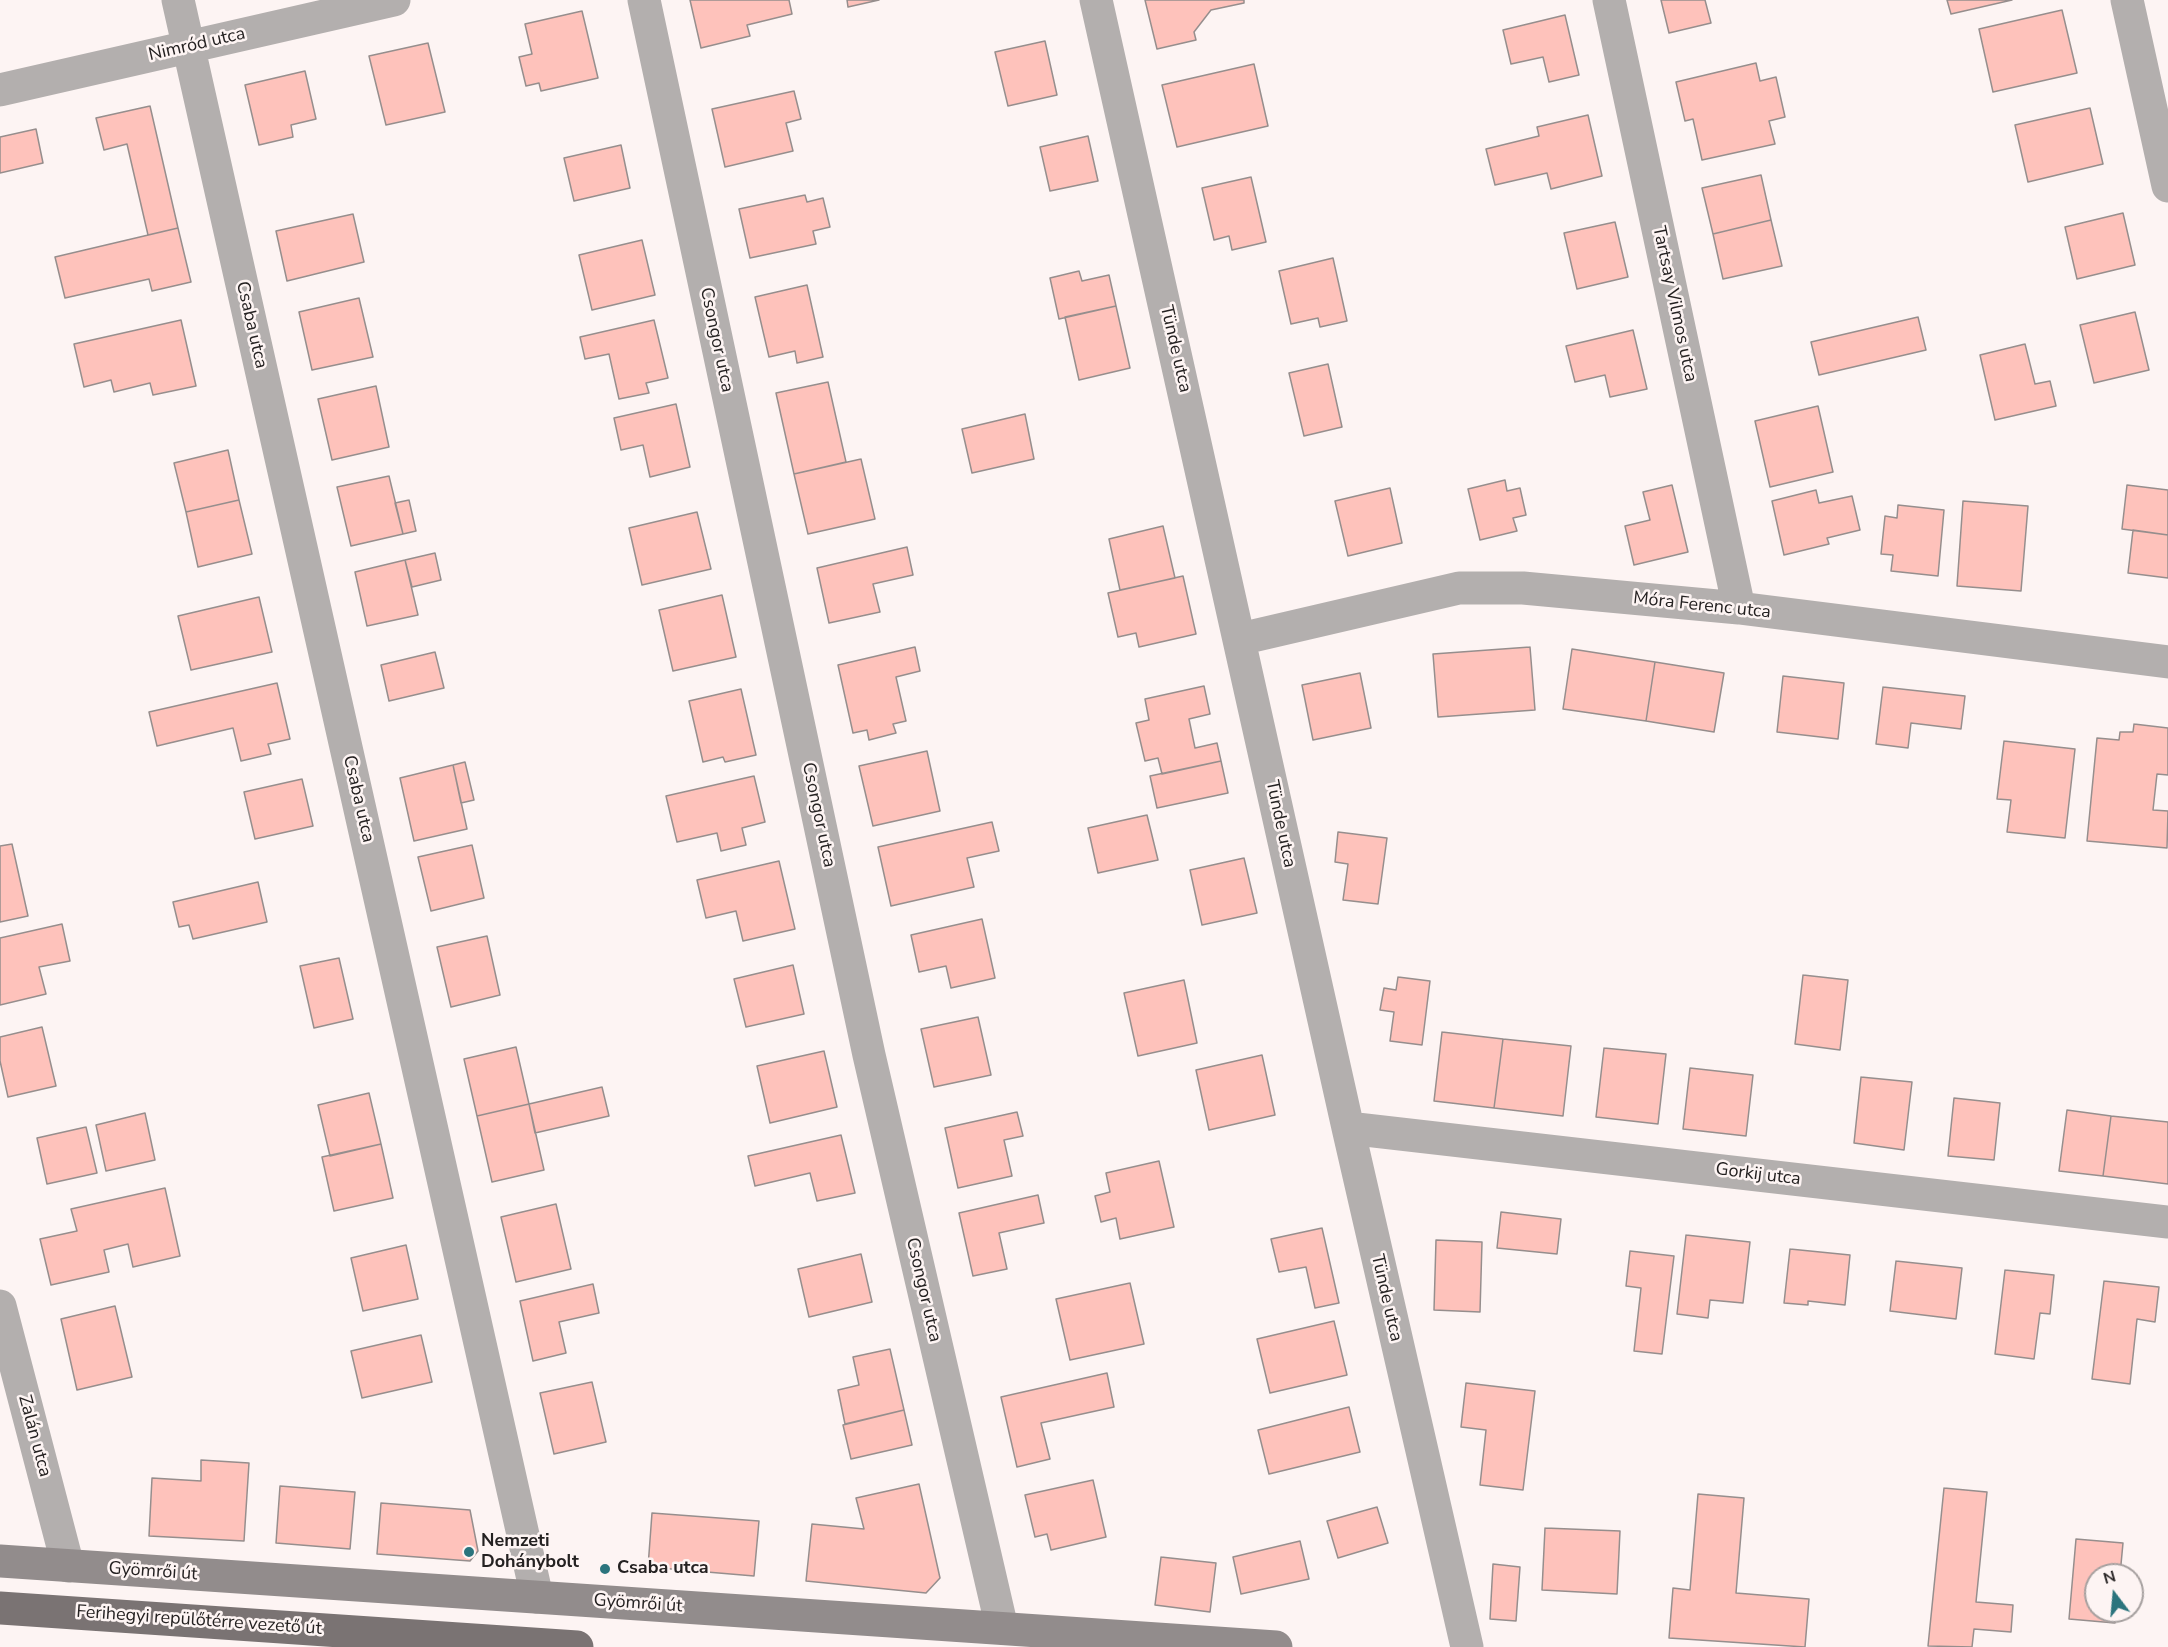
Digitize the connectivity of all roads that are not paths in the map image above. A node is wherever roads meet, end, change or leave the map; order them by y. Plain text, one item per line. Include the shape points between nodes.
1 (178, 0) edge
2 (394, 0) edge
3 (644, 0) edge
4 (1096, 0) edge
5 (1609, 0) edge
6 (2127, 0) edge
7 (189, 46) junction
8 (0, 90) edge
9 (2168, 186) edge
10 (1739, 608) junction
11 (1240, 639) junction
12 (2168, 662) edge
13 (1348, 1128) junction
14 (2168, 1222) edge
15 (0, 1306) edge
16 (0, 1561) edge
17 (68, 1566) junction
18 (537, 1597) junction
19 (0, 1608) edge
20 (1002, 1628) junction
21 (577, 1647) edge
22 (1276, 1647) edge
23 (1467, 1647) edge

1 - 7 street, Csaba utca
2 - 7 street, Nimród utca
3 - 20 street, Csongor utca via 869,1055
4 - 11 street, Tünde utca
5 - 10 street, Tartsay Vilmos utca
6 - 9 street
7 - 8 street, Nimród utca
7 - 18 street, Csaba utca
10 - 11 street, Móra Ferenc utca via 1523,588 1459,588
10 - 12 street, Móra Ferenc utca
11 - 13 street, Tünde utca
13 - 14 street, Gorkij utca
13 - 23 street, Tünde utca
15 - 17 street, Zalán utca
16 - 17 street, Gyömrői út
17 - 18 street, Gyömrői út
18 - 20 street, Gyömrői út
19 - 21 main road, Ferihegyi repülőtérre vezető út
20 - 22 street, Gyömrői út

